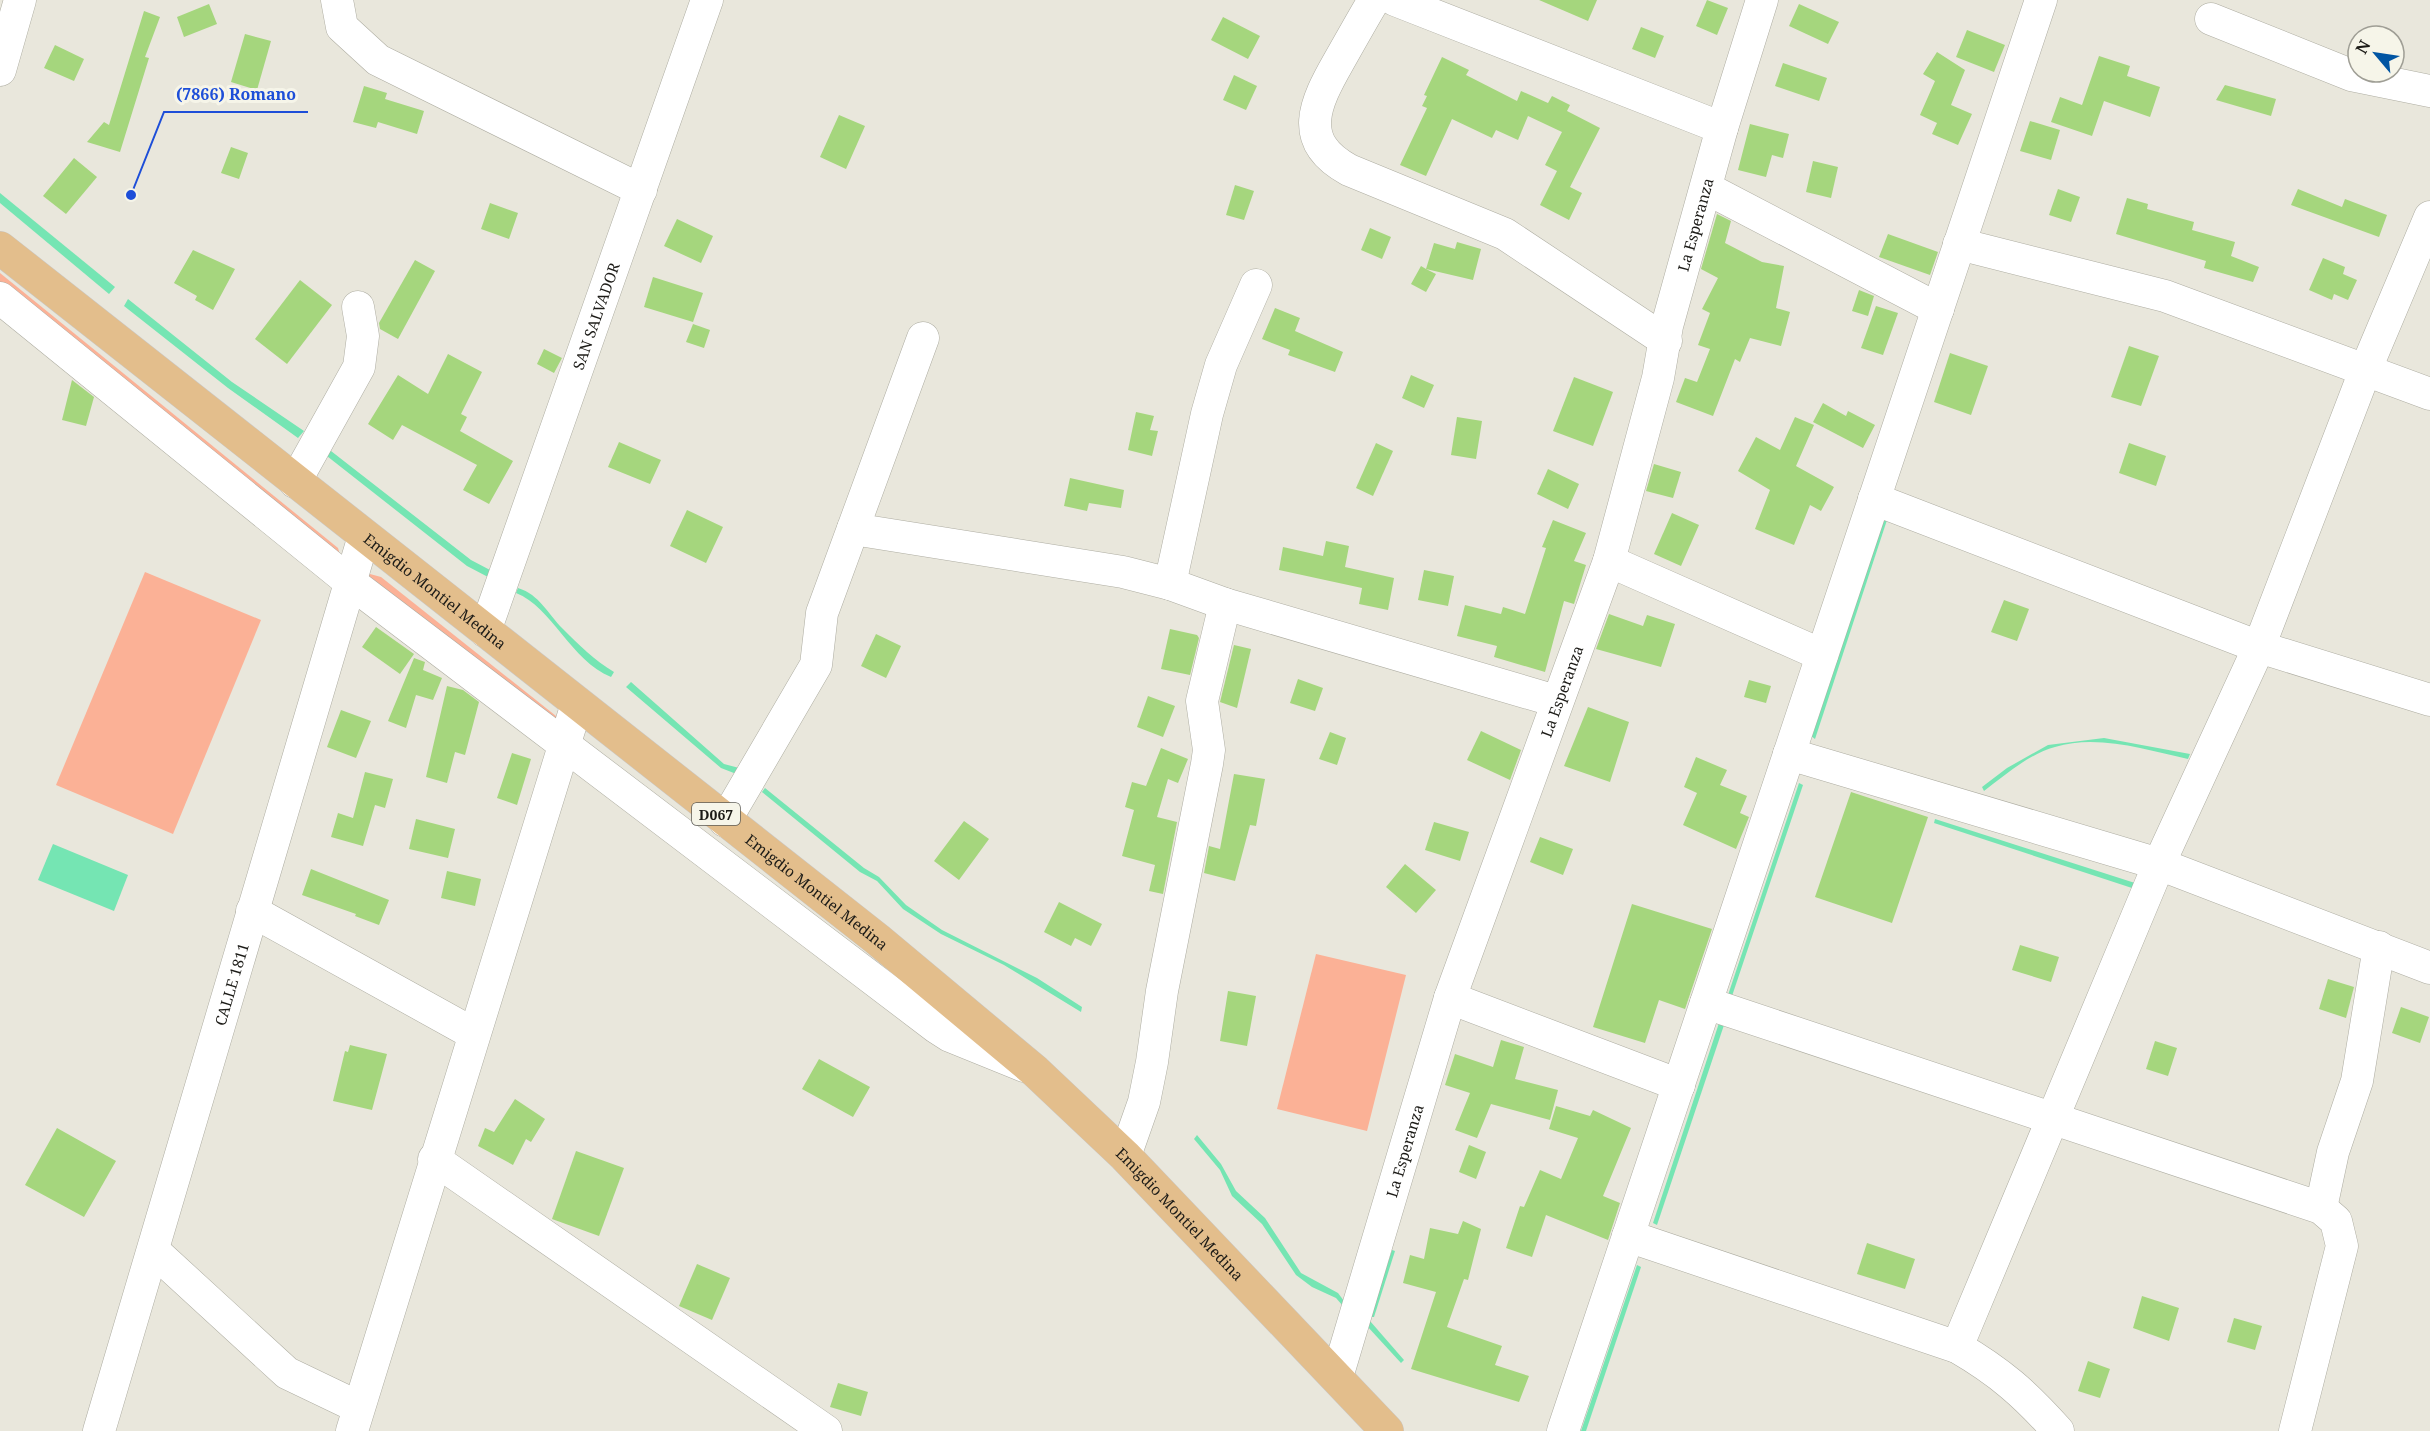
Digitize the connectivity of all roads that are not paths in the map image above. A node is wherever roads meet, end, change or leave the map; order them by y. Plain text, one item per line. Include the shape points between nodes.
1 (20, 0) edge
2 (337, 0) edge
3 (707, 0) edge
4 (1374, 0) edge
5 (1395, 0) edge
6 (1762, 0) edge
7 (2041, 0) edge
8 (2211, 19) dead end
9 (0, 70) edge
10 (2430, 91) edge
11 (1722, 128) junction
12 (1706, 188) junction
13 (641, 190) junction
14 (2430, 217) edge
15 (1959, 244) junction
16 (0, 248) edge
17 (1256, 285) dead end
18 (0, 298) edge
19 (358, 307) dead end
20 (1938, 309) junction
21 (923, 338) dead end
22 (1666, 341) junction
23 (2365, 371) junction
24 (2430, 394) edge
25 (295, 482) junction
26 (1874, 499) junction
27 (853, 529) junction
28 (364, 536) junction
29 (1609, 561) junction
30 (350, 582) junction
31 (1170, 584) junction
32 (1225, 604) junction
33 (485, 631) junction
34 (2259, 647) junction
35 (1822, 655) junction
36 (2430, 700) edge
37 (1556, 701) junction
38 (577, 704) junction
39 (564, 746) junction
40 (1789, 754) junction
41 (725, 821) junction
42 (2159, 864) junction
43 (252, 911) junction
44 (2379, 947) junction
45 (2430, 969) edge
46 (1450, 998) junction
47 (1706, 1003) junction
48 (474, 1034) junction
49 (1035, 1071) junction
50 (1679, 1085) junction
51 (2052, 1118) junction
52 (1125, 1156) junction
53 (434, 1159) junction
54 (2321, 1208) junction
55 (1628, 1236) junction
56 (153, 1251) junction
57 (1957, 1347) junction
58 (1337, 1377) junction
59 (355, 1419) edge
60 (99, 1431) edge
61 (826, 1431) edge
62 (1387, 1431) edge
63 (1563, 1431) edge
64 (2058, 1431) edge
65 (2295, 1431) edge

1 - 9 street
2 - 13 street via 342,27 378,60
3 - 13 street, SAN SALVADOR
4 - 22 street via 1320,95 1314,118 1318,140 1331,160 1505,234
5 - 11 street
6 - 11 street, La Esperanza
7 - 15 street
8 - 10 street via 2351,75
11 - 12 street, La Esperanza
12 - 20 street
12 - 22 street, La Esperanza
13 - 33 street, SAN SALVADOR
14 - 23 street
15 - 20 street
15 - 23 street via 2165,296
16 - 25 main road, Emigdio Montiel Medina / D067
17 - 31 street via 1221,365
18 - 30 street
19 - 25 street via 363,336 359,367
20 - 26 street
21 - 27 street
22 - 29 street, La Esperanza
23 - 24 street
23 - 34 street
25 - 28 main road, Emigdio Montiel Medina / D067
26 - 34 street
26 - 35 street
27 - 31 street via 1123,572
27 - 41 street via 822,612 816,665
28 - 30 street, CALLE 1811
28 - 33 main road, Emigdio Montiel Medina / D067
29 - 35 street
29 - 37 street, La Esperanza
30 - 39 street
30 - 43 street, CALLE 1811
31 - 32 street
32 - 37 street
32 - 52 street via 1202,701 1209,750 1207,764 1144,1102
33 - 38 main road, Emigdio Montiel Medina / D067
34 - 36 street
34 - 42 street
35 - 40 street
37 - 46 street, La Esperanza
38 - 39 street
38 - 41 main road, Emigdio Montiel Medina / D067
39 - 48 street
39 - 49 street via 936,1027
40 - 42 street
40 - 47 street
41 - 49 main road, Emigdio Montiel Medina / D067 via 877,939
42 - 44 street
42 - 51 street
43 - 48 street
43 - 56 street, CALLE 1811
44 - 45 street
44 - 54 street via 2357,1081 2333,1152
46 - 50 street
46 - 58 street, La Esperanza
47 - 50 street
47 - 51 street
48 - 53 street
49 - 52 main road, Emigdio Montiel Medina / D067
50 - 55 street
51 - 54 street
51 - 57 street
52 - 58 main road, Emigdio Montiel Medina / D067
53 - 59 street
53 - 61 street
54 - 65 street via 2336,1221 2342,1246
55 - 57 street
55 - 63 street
56 - 59 street via 288,1372
56 - 60 street, CALLE 1811
57 - 64 street via 2025,1394
58 - 62 main road, Emigdio Montiel Medina / D067

